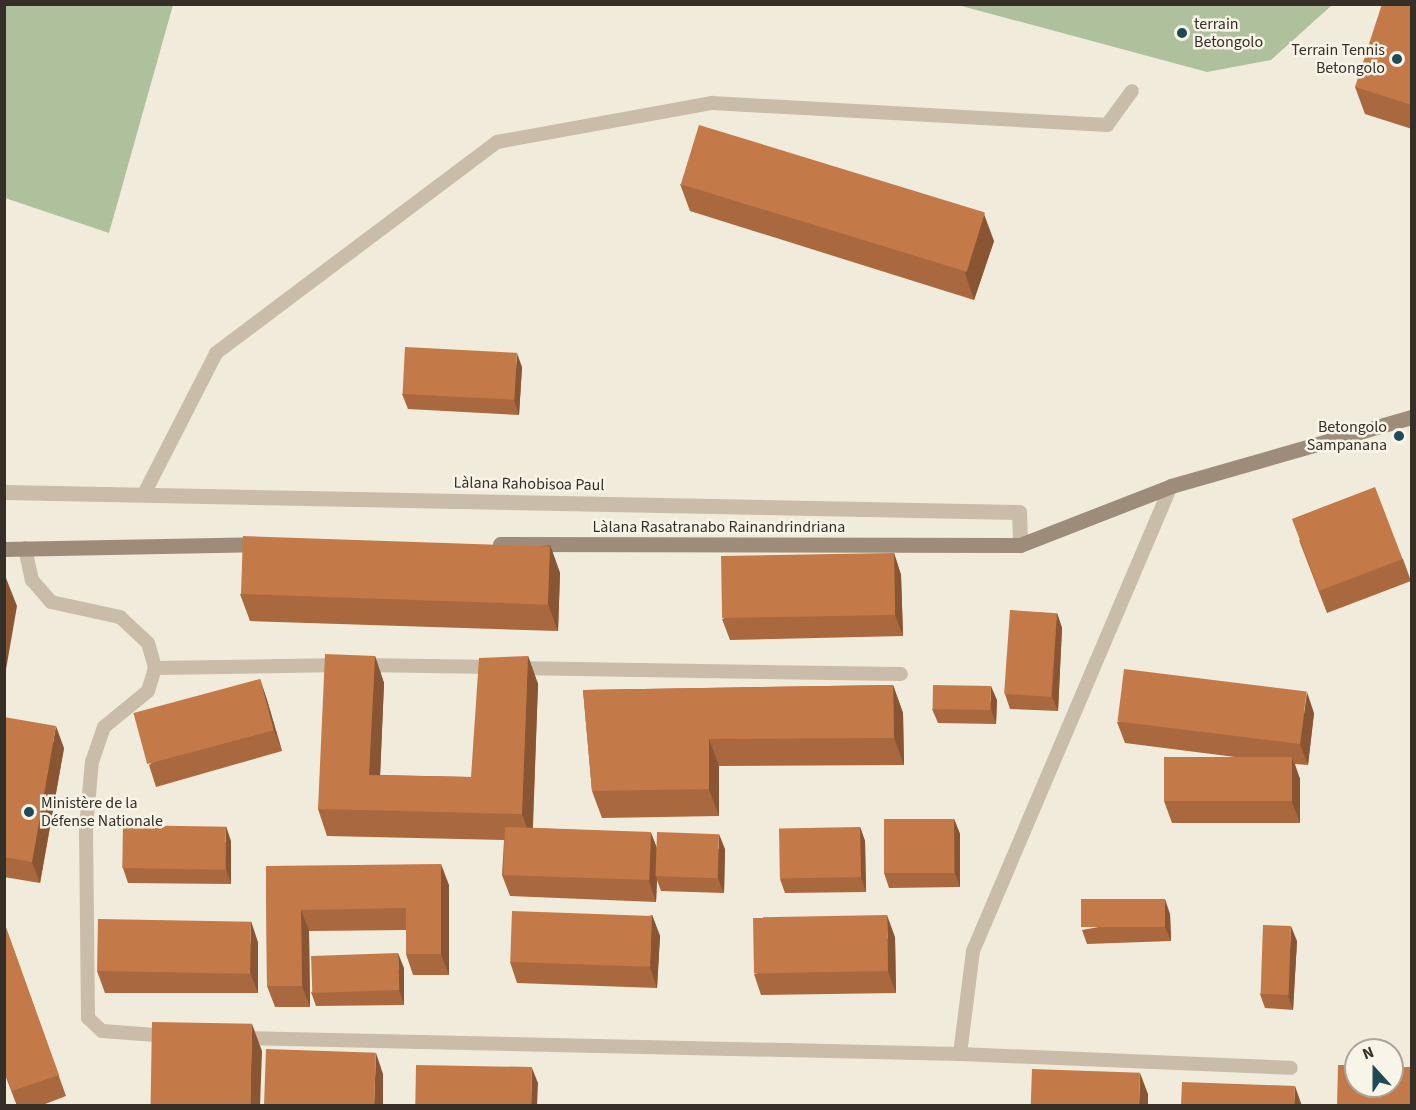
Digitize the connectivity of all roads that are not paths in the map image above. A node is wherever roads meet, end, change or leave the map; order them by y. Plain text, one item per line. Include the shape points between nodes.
1 (1132, 91) dead end
2 (1412, 417) edge
3 (1171, 486) junction
4 (4, 492) edge
5 (144, 494) junction
6 (281, 544) edge
7 (484, 544) edge
8 (1020, 545) junction
9 (25, 548) junction
10 (4, 549) edge
11 (155, 668) junction
12 (901, 674) dead end
13 (181, 1036) edge
14 (228, 1037) edge
15 (960, 1054) junction
16 (1291, 1068) dead end

1 - 5 lane via 1107,125 712,103 497,142 216,353
2 - 3 street, Làlana Rasatranabo Rainandrindriana
3 - 8 street, Làlana Rasatranabo Rainandrindriana
3 - 15 lane via 973,951
4 - 5 street, Làlana Rahobisoa Paul
5 - 8 street, Làlana Rahobisoa Paul via 1019,512
6 - 9 street
7 - 8 street, Làlana Rasatranabo Rainandrindriana
9 - 10 street
9 - 11 lane via 32,580 51,602 120,617 148,643
11 - 12 lane via 305,664
11 - 13 lane via 148,692 104,727 92,761 86,828 88,1018 102,1031
14 - 15 lane
15 - 16 lane

